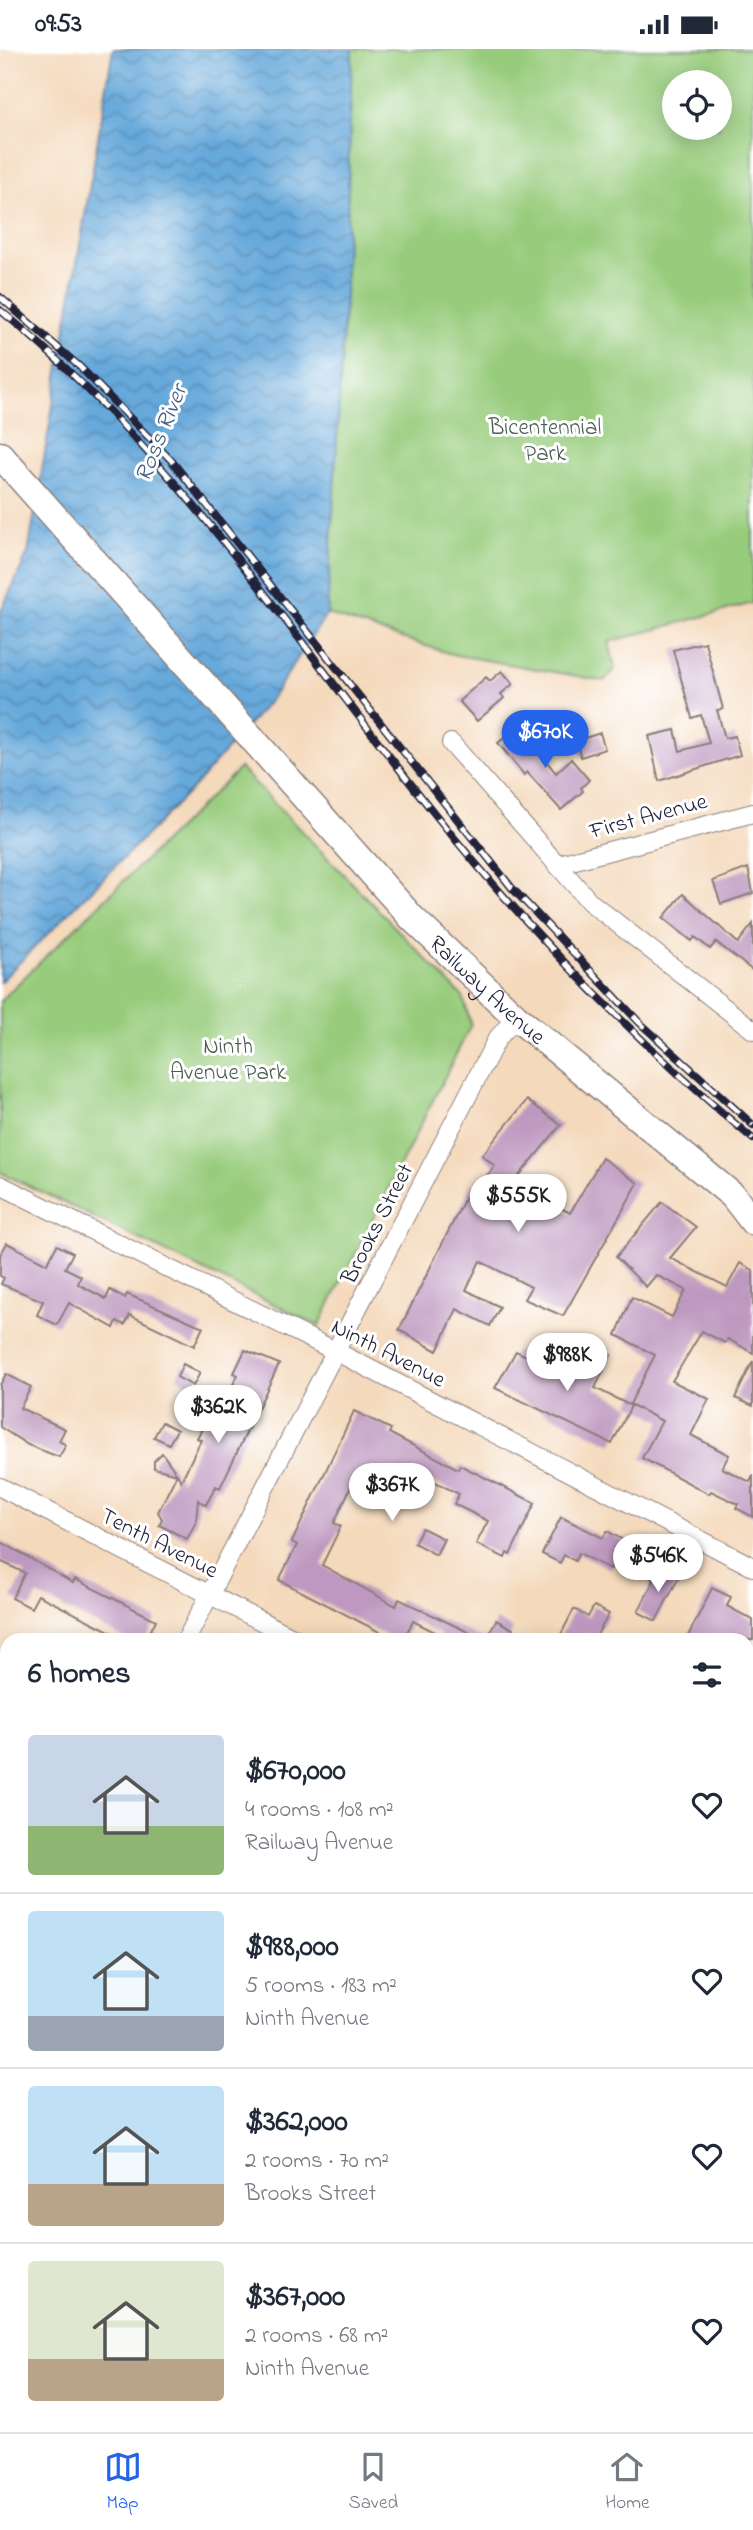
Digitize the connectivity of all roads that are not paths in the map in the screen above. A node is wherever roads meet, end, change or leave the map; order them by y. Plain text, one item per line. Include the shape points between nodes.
1 (0, 455) edge
2 (451, 743) dead end
3 (753, 813) edge
4 (556, 865) junction
5 (516, 1017) junction
6 (753, 1031) edge
7 (0, 1185) edge
8 (743, 1199) edge
9 (753, 1222) edge
10 (337, 1352) junction
11 (0, 1487) edge
12 (753, 1567) edge
13 (209, 1594) junction
14 (190, 1633) edge
15 (284, 1633) edge

1 - 5 main road, Railway Avenue via 412,918
2 - 4 street
3 - 4 street, First Avenue
4 - 6 street via 590,902
5 - 8 main road, Railway Avenue
5 - 10 street, Brooks Street via 497,1039
7 - 10 street, Ninth Avenue
8 - 9 main road, Railway Avenue
10 - 12 street, Ninth Avenue
10 - 13 street, Brooks Street
11 - 13 street, Tenth Avenue
13 - 14 street, Brooks Street
13 - 15 street, Tenth Avenue

